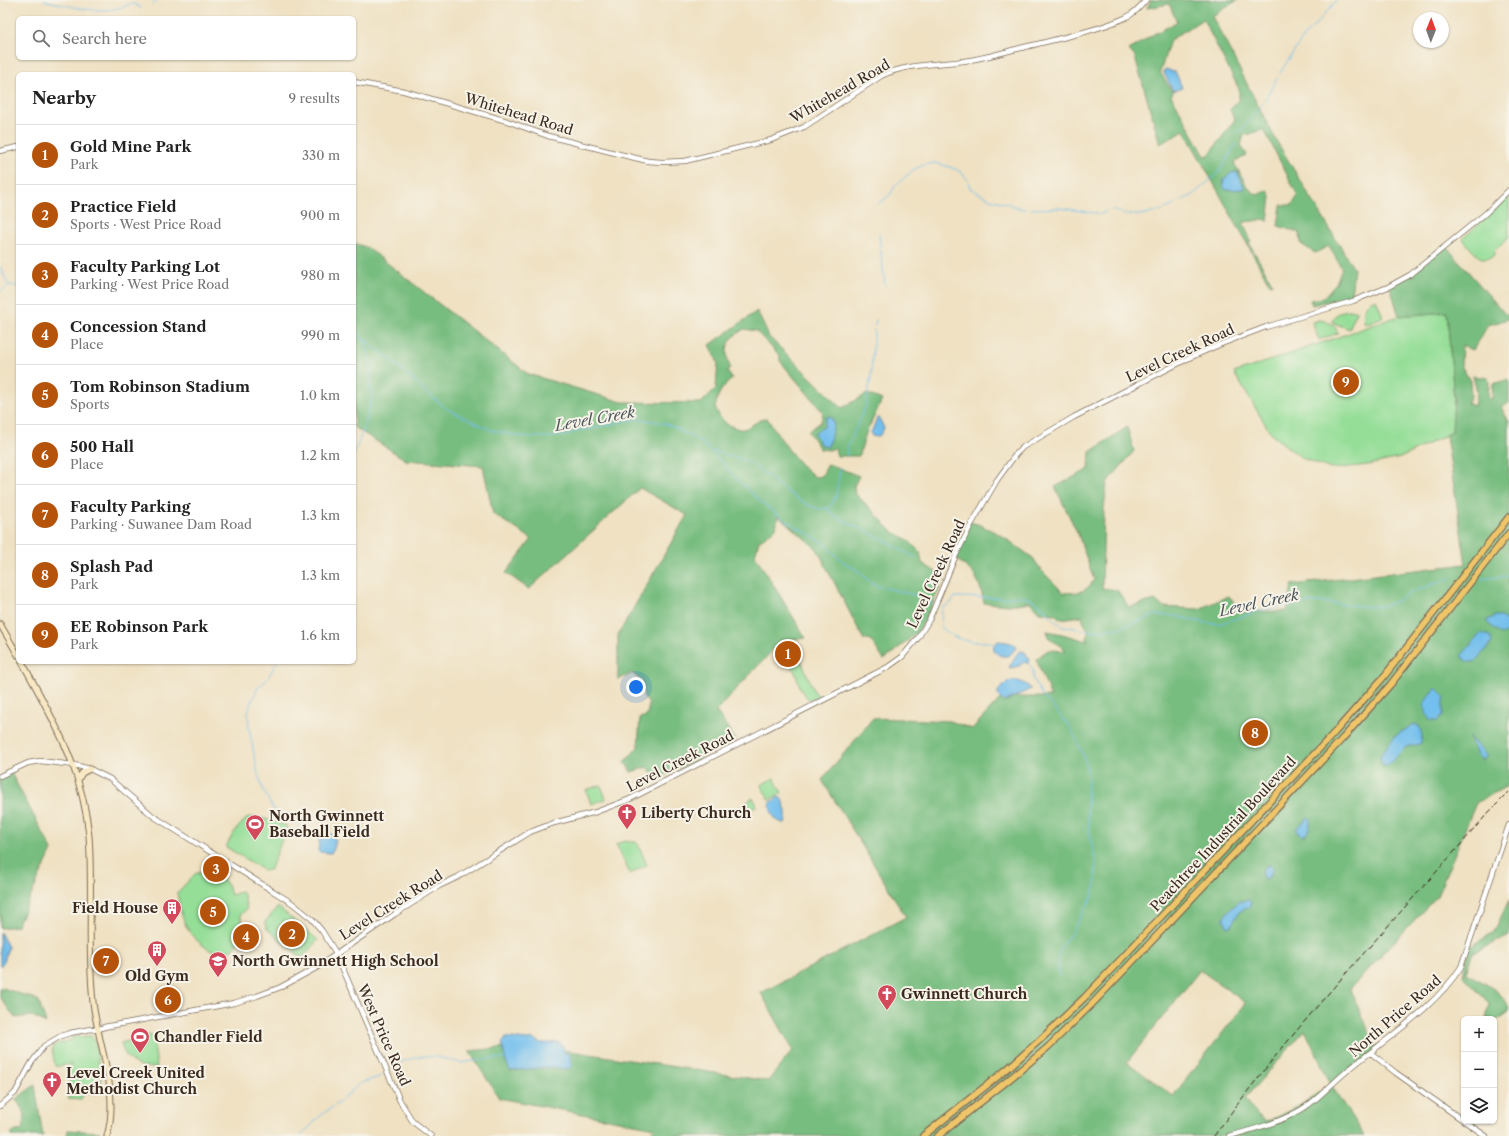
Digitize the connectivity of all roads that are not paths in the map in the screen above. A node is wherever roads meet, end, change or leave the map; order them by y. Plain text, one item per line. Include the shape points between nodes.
1 (1146, 0) edge
2 (356, 82) edge
3 (16, 147) edge
4 (0, 151) edge
5 (1509, 190) edge
6 (1509, 517) edge
7 (1509, 533) edge
8 (0, 624) edge
9 (16, 652) edge
10 (23, 664) edge
11 (74, 765) junction
12 (90, 769) junction
13 (0, 776) edge
14 (78, 780) junction
15 (1509, 825) edge
16 (336, 954) junction
17 (97, 1030) junction
18 (1371, 1054) junction
19 (0, 1106) edge
20 (1461, 1119) edge
21 (1468, 1124) edge
22 (1231, 1135) edge
23 (107, 1136) edge
24 (431, 1136) edge
25 (922, 1136) edge
26 (938, 1136) edge
27 (1486, 1136) edge

1 - 2 street, Whitehead Road via 1126,18 1072,35 995,56 893,70 804,127 771,140 685,161 648,161 548,136 507,121 404,91
3 - 4 street
5 - 16 street, Level Creek Road via 1486,213 1410,275 1388,287 1221,344 1074,418 1023,447 997,480 971,526 926,626 907,653 888,667 630,799 530,832 439,886
6 - 25 highway, Peachtree Industrial Boulevard via 1382,679 1125,955 1041,1039
7 - 26 highway, Peachtree Industrial Boulevard via 1384,691 1343,738 1132,962 1048,1047
8 - 9 main road
10 - 11 main road via 58,728
11 - 12 street, West Price Road
11 - 13 street, West Price Road via 40,761 28,763
11 - 14 main road
12 - 14 main road via 82,773
12 - 16 street, West Price Road via 110,779 153,816 292,903 319,927
14 - 17 main road via 89,836 92,983
15 - 18 street, North Price Road via 1461,967 1439,994
16 - 17 street, Level Creek Road via 298,979 245,1000
16 - 24 street, West Price Road via 400,1101 414,1122
17 - 19 street, Level Creek Road via 70,1033 44,1046 15,1093
17 - 23 main road via 111,1095 112,1113
18 - 20 street
18 - 22 street, North Price Road via 1296,1113 1274,1123
21 - 27 street

